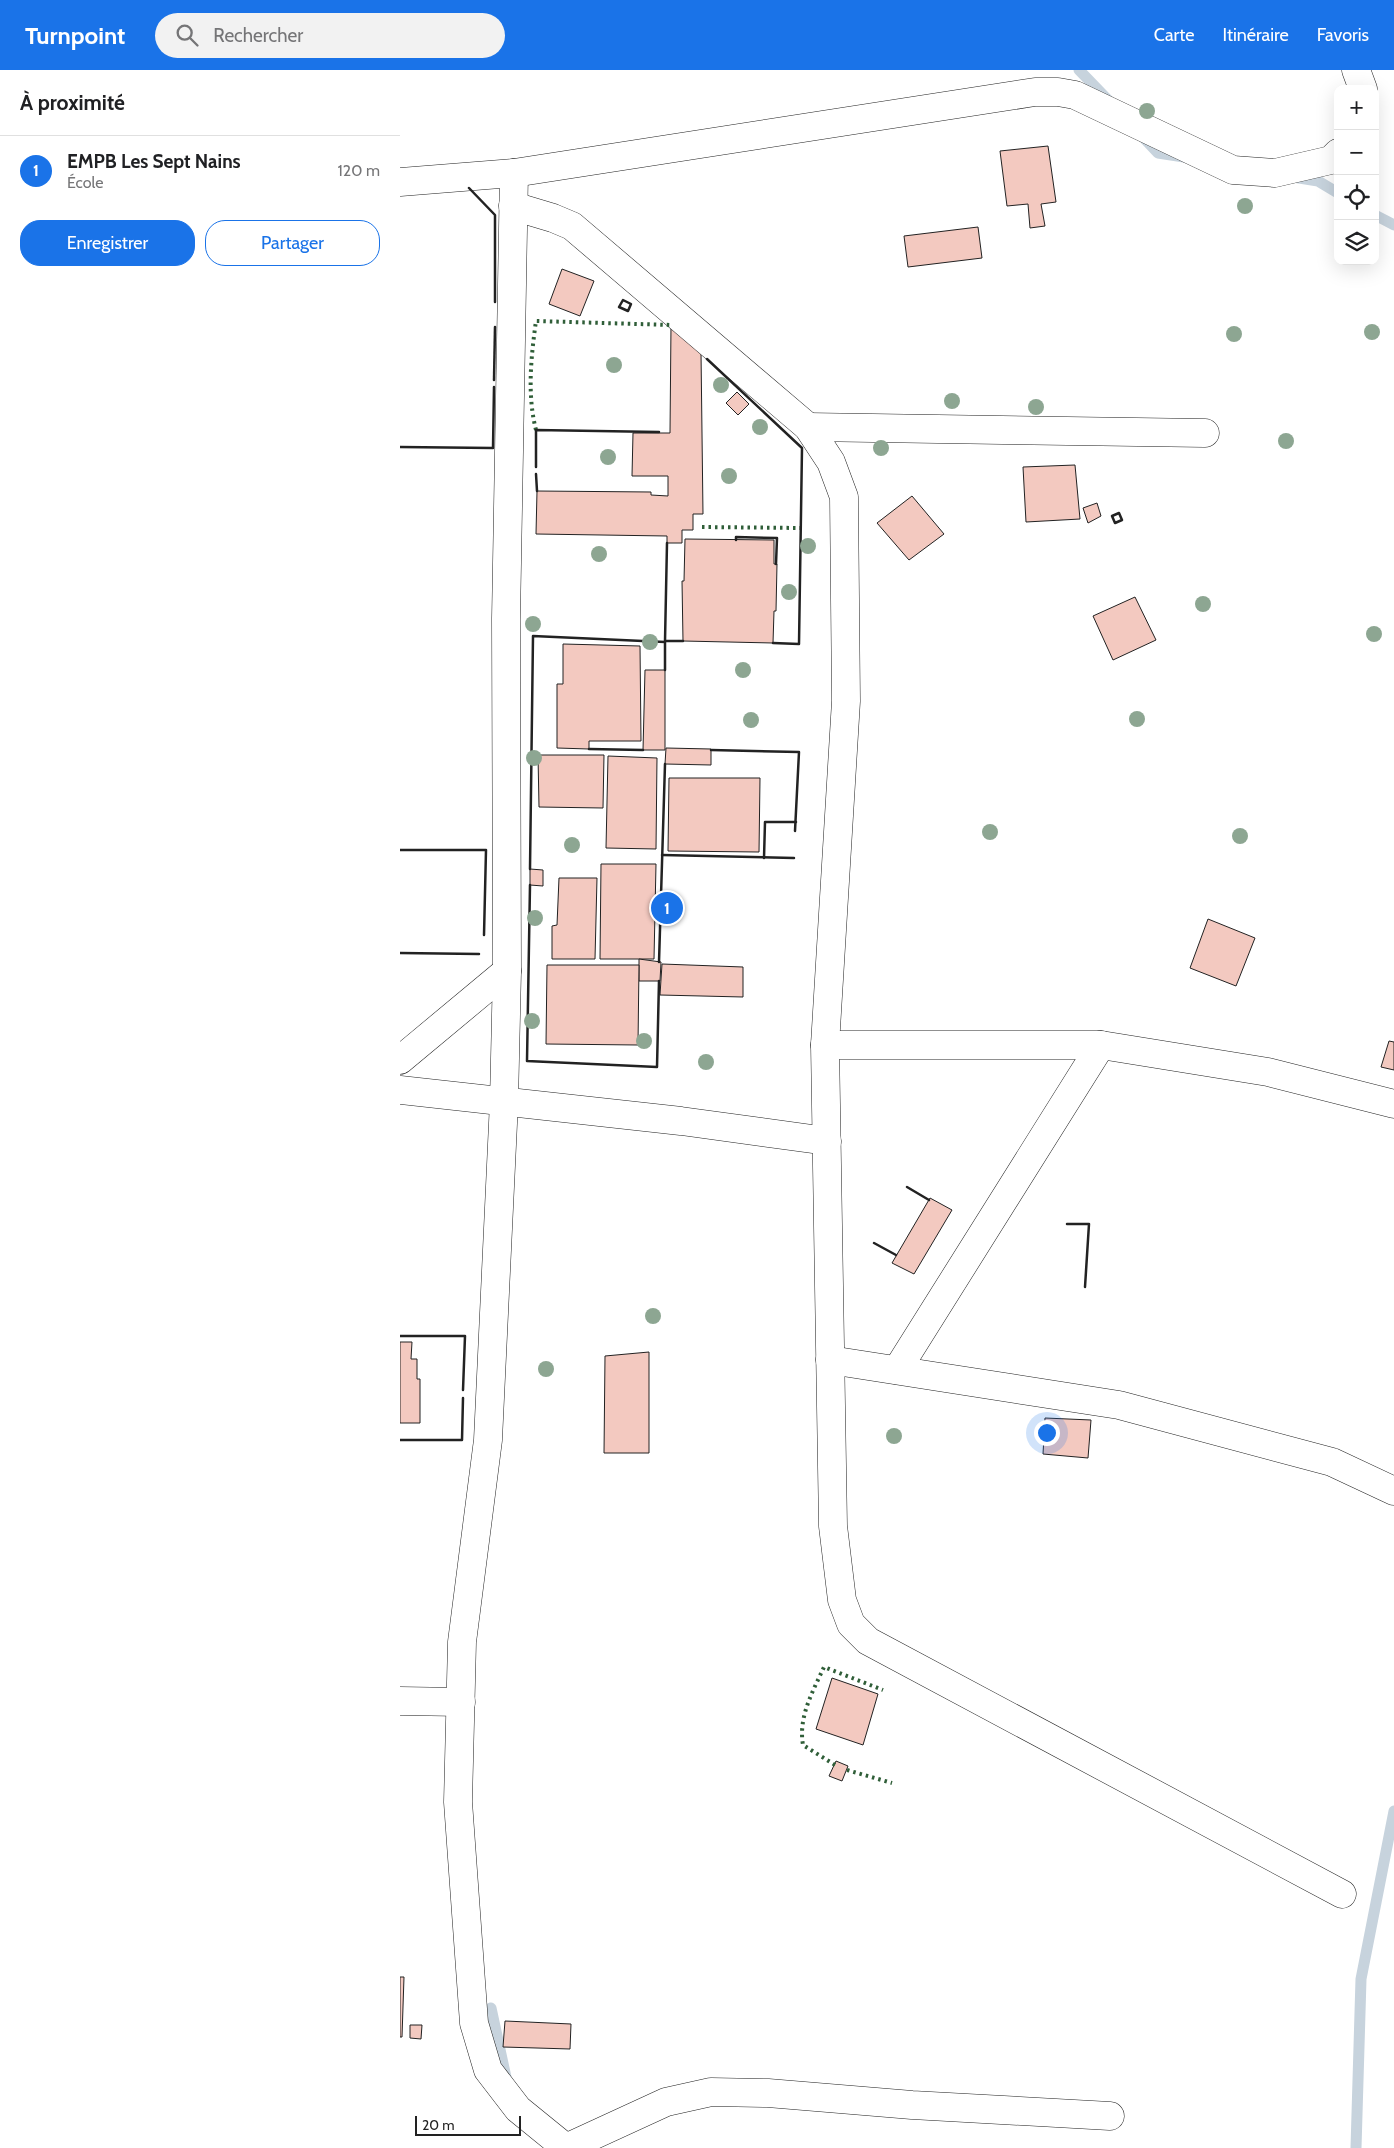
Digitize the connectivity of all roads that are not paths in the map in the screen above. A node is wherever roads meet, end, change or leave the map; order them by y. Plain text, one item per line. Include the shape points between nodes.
1 (1356, 70) edge
2 (1362, 85) edge
3 (1334, 157) edge
4 (514, 174) junction
5 (400, 182) edge
6 (513, 206) junction
7 (808, 427) junction
8 (1206, 433) dead end
9 (507, 971) junction
10 (825, 1045) junction
11 (1102, 1045) junction
12 (400, 1060) edge
13 (400, 1090) edge
14 (504, 1102) junction
15 (1394, 1104) edge
16 (826, 1141) junction
17 (830, 1360) junction
18 (897, 1370) junction
19 (1394, 1491) edge
20 (400, 1701) edge
21 (460, 1702) junction
22 (1342, 1894) dead end
23 (1110, 2116) dead end
24 (566, 2148) edge

1 - 2 street
3 - 4 street via 1275,174 1233,170 1075,95 1042,92
4 - 5 street
4 - 6 street
6 - 7 street via 572,226
6 - 9 street via 506,619
7 - 8 street
7 - 10 street via 831,462 844,497 846,701
9 - 12 street
9 - 14 street
10 - 11 street
10 - 16 street
11 - 15 street via 1268,1072
11 - 18 street
13 - 14 street
14 - 16 street
14 - 21 street via 488,1440 462,1642
16 - 17 street
17 - 18 street
17 - 22 street via 833,1526 842,1600 851,1624 868,1641
18 - 19 street via 1119,1404 1332,1462
20 - 21 street
21 - 24 street via 458,1802 474,2023 488,2070 518,2109
23 - 24 street via 711,2092 666,2102

